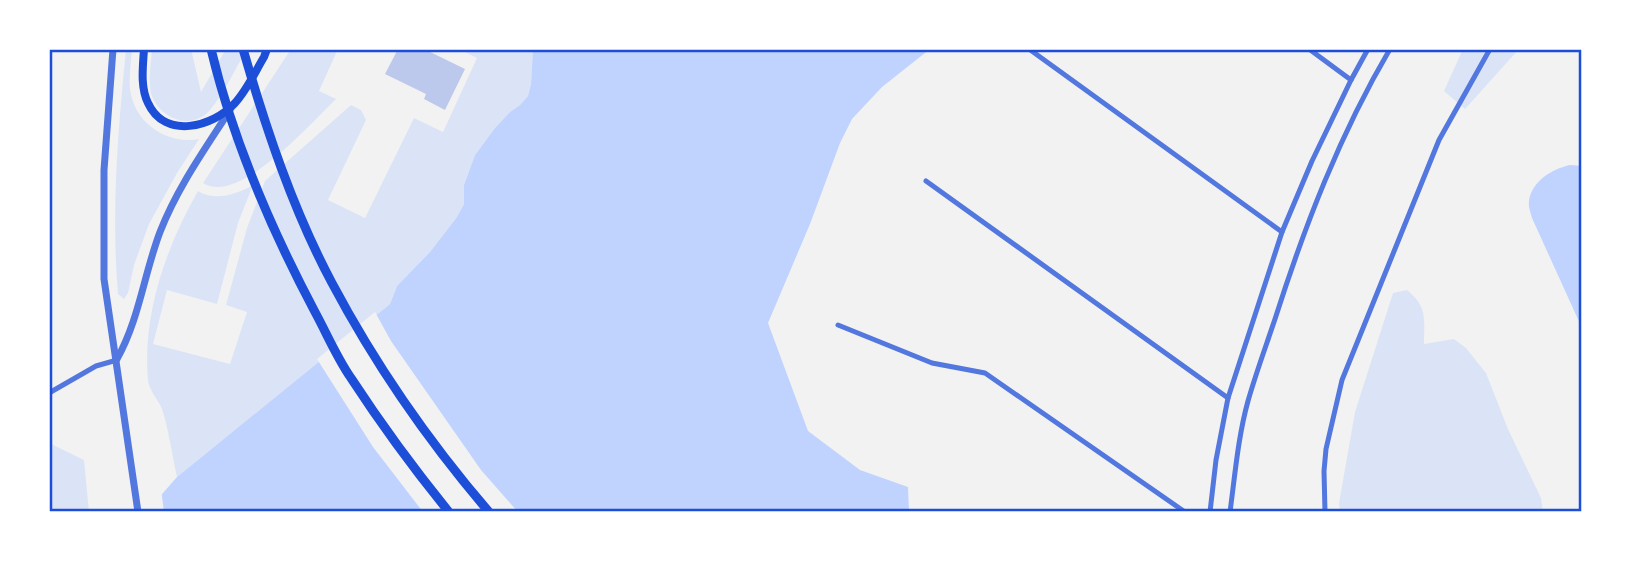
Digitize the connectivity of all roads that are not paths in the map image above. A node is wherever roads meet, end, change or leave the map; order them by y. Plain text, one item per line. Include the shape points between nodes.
1 (113, 49) edge
2 (144, 49) edge
3 (211, 49) edge
4 (243, 49) edge
5 (1029, 49) edge
6 (1309, 49) edge
7 (1368, 49) edge
8 (1390, 49) edge
9 (1490, 49) edge
10 (267, 52) edge
11 (1351, 80) junction
12 (235, 103) junction
13 (926, 181) dead end
14 (1282, 232) junction
15 (838, 325) dead end
16 (117, 360) junction
17 (49, 393) edge
18 (1228, 398) junction
19 (138, 512) edge
20 (449, 512) edge
21 (489, 512) edge
22 (1185, 512) edge
23 (1210, 512) edge
24 (1230, 512) edge
25 (1325, 512) edge

1 - 16 street via 102,239
2 - 12 main road via 144,89 156,116 184,128 198,126
3 - 20 main road via 258,192 305,293 349,376
4 - 21 main road via 294,198 332,282 378,363
5 - 14 street
6 - 11 street
7 - 11 street
8 - 24 street via 1346,133 1300,242 1248,401
9 - 25 street via 1439,140 1342,380 1326,449
10 - 12 main road
11 - 14 street
12 - 16 street via 170,210 149,264 130,337
13 - 18 street
14 - 18 street
15 - 22 street via 932,363 985,373
16 - 17 street via 96,366
16 - 19 street
18 - 23 street

